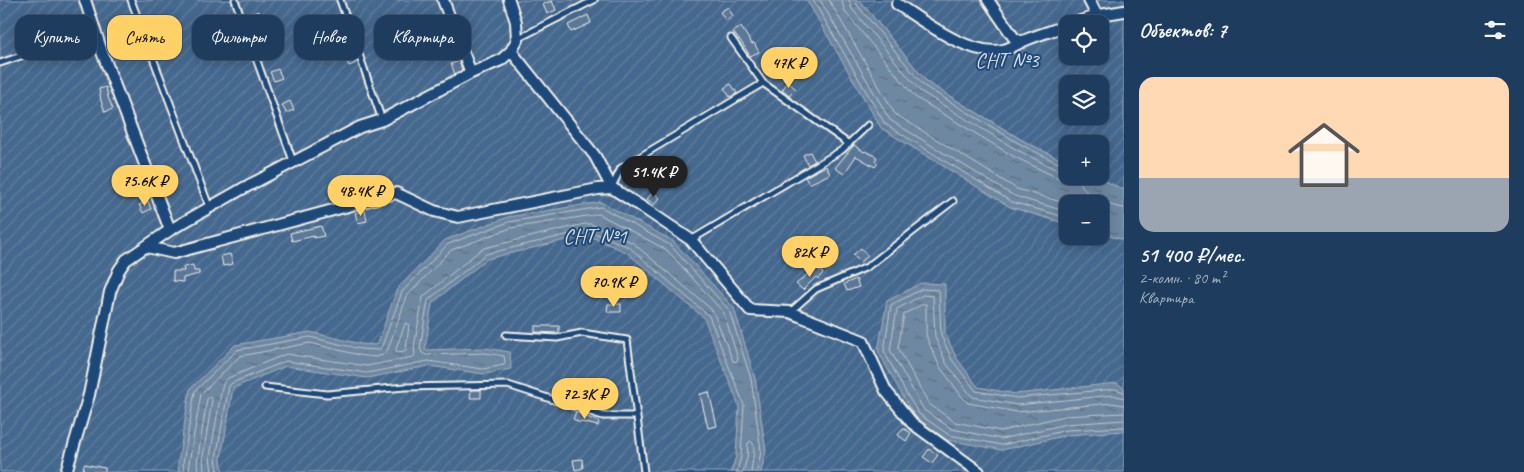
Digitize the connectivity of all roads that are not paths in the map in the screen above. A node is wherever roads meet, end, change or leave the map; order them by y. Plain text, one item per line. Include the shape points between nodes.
1 (85, 0) edge
2 (131, 0) edge
3 (235, 0) edge
4 (340, 0) edge
5 (443, 0) edge
6 (509, 0) edge
7 (594, 0) edge
8 (988, 0) edge
9 (1089, 0) edge
10 (896, 4) dead end
11 (1124, 11) edge
12 (90, 15) edge
13 (1096, 15) edge
14 (1102, 15) edge
15 (1059, 28) edge
16 (97, 37) edge
17 (732, 38) dead end
18 (517, 40) junction
19 (1022, 42) junction
20 (511, 51) junction
21 (15, 58) edge
22 (0, 63) edge
23 (471, 73) junction
24 (763, 83) junction
25 (382, 120) junction
26 (868, 125) dead end
27 (849, 144) junction
28 (293, 162) junction
29 (612, 188) junction
30 (954, 201) dead end
31 (209, 206) junction
32 (170, 230) junction
33 (691, 240) junction
34 (147, 247) junction
35 (790, 312) junction
36 (506, 335) dead end
37 (265, 387) dead end
38 (637, 416) junction
39 (66, 472) edge
40 (644, 472) edge
41 (979, 472) edge

1 - 12 street
2 - 31 lane
3 - 28 lane
4 - 25 lane
5 - 23 street
6 - 18 street via 516,22
7 - 18 lane
8 - 19 street via 1014,38
9 - 13 street
10 - 19 street via 961,43 988,51 1004,50
11 - 14 street
15 - 19 street
16 - 32 street
17 - 24 lane
18 - 20 street
20 - 23 street via 501,60
20 - 29 street via 595,156
21 - 22 lane
23 - 25 street
24 - 27 lane
24 - 29 lane via 621,168
25 - 28 street via 360,127
26 - 27 lane
27 - 33 lane
28 - 31 street
29 - 33 street
29 - 34 street via 458,217 434,211 396,193 174,253
30 - 35 lane via 867,266 816,289
31 - 32 street
32 - 34 street
33 - 35 street via 750,310
34 - 39 street via 126,260 110,292 89,395
35 - 41 street via 863,341 886,391 912,424
36 - 38 lane via 557,338 582,333 627,340
37 - 38 lane via 327,394 405,387 508,385 603,416
38 - 40 lane

